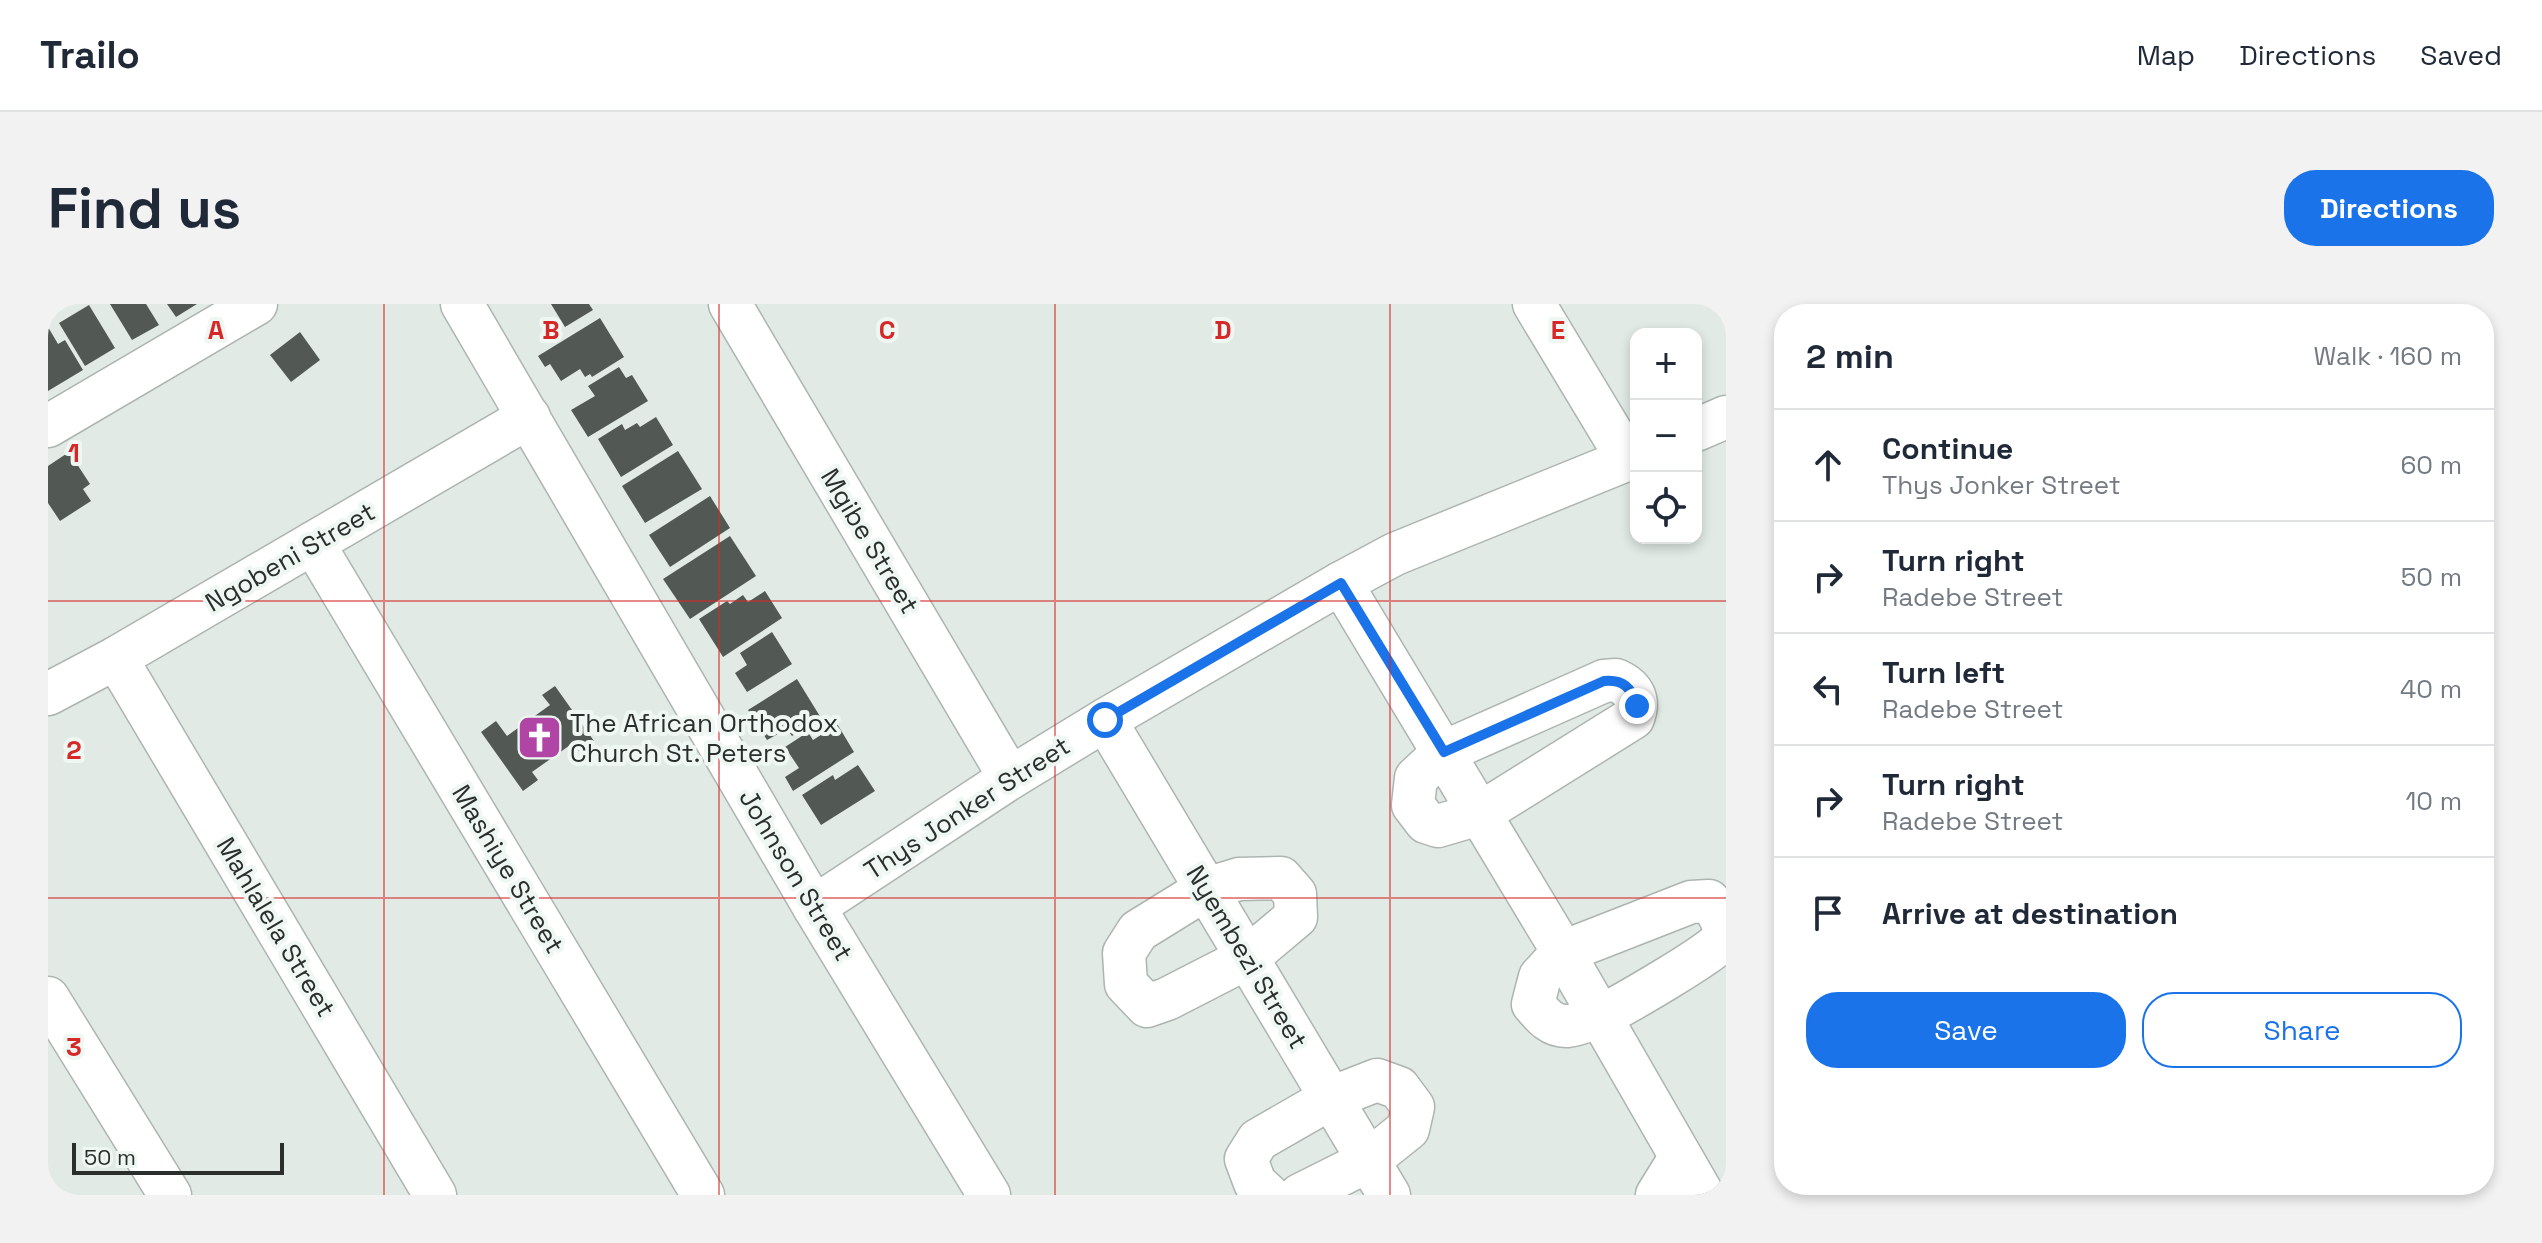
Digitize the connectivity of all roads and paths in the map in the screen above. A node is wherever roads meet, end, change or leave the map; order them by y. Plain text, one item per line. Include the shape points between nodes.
1 (256, 304) edge
2 (462, 304) edge
3 (730, 304) edge
4 (1534, 304) edge
5 (529, 417) junction
6 (1726, 417) edge
7 (48, 426) edge
8 (1702, 427) edge
9 (1630, 455) edge
10 (1630, 459) edge
11 (313, 543) junction
12 (1341, 583) junction
13 (116, 658) junction
14 (48, 694) edge
15 (1105, 720) junction
16 (1444, 752) junction
17 (1010, 778) junction
18 (1479, 814) junction
19 (1206, 889) junction
20 (814, 907) junction
21 (1563, 952) junction
22 (1247, 958) junction
23 (48, 998) edge
24 (1599, 1017) junction
25 (1331, 1098) junction
26 (1378, 1178) edge
27 (1701, 1178) edge
28 (170, 1195) edge
29 (435, 1195) edge
30 (703, 1195) edge
31 (989, 1195) edge
32 (1268, 1195) edge
33 (1300, 1195) edge
34 (1657, 1195) edge

1 - 7 street
2 - 5 street, Johnson Street
3 - 17 street, Mgibe Street
4 - 9 street
5 - 11 street, Ngobeni Street
5 - 20 street, Johnson Street
6 - 8 street
10 - 12 street, Thys Jonker Street via 1395,554
11 - 13 street, Ngobeni Street
11 - 30 street, Mashiye Street
12 - 15 street, Thys Jonker Street
12 - 16 street
13 - 14 street, Ngobeni Street
13 - 29 street, Mahlalela Street
15 - 17 street, Thys Jonker Street
15 - 19 street, Nyembezi Street
16 - 18 street
16 - 18 street via 1604,681 1625,684 1634,695 1633,718
17 - 20 street, Thys Jonker Street
18 - 21 street
19 - 22 street, Nyembezi Street
19 - 22 street via 1239,879 1281,878 1295,894 1296,917
19 - 22 street via 1138,931 1124,953 1126,984 1147,1006
20 - 31 street, Johnson Street
21 - 24 street
21 - 24 street via 1691,902 1709,901 1721,915 1722,942
22 - 25 street, Nyembezi Street
23 - 28 street
24 - 27 street
25 - 26 street, Nyembezi Street
25 - 26 street via 1377,1080 1399,1088 1413,1107 1408,1129
25 - 32 street via 1258,1140 1246,1159 1255,1183
26 - 33 street
27 - 34 street

